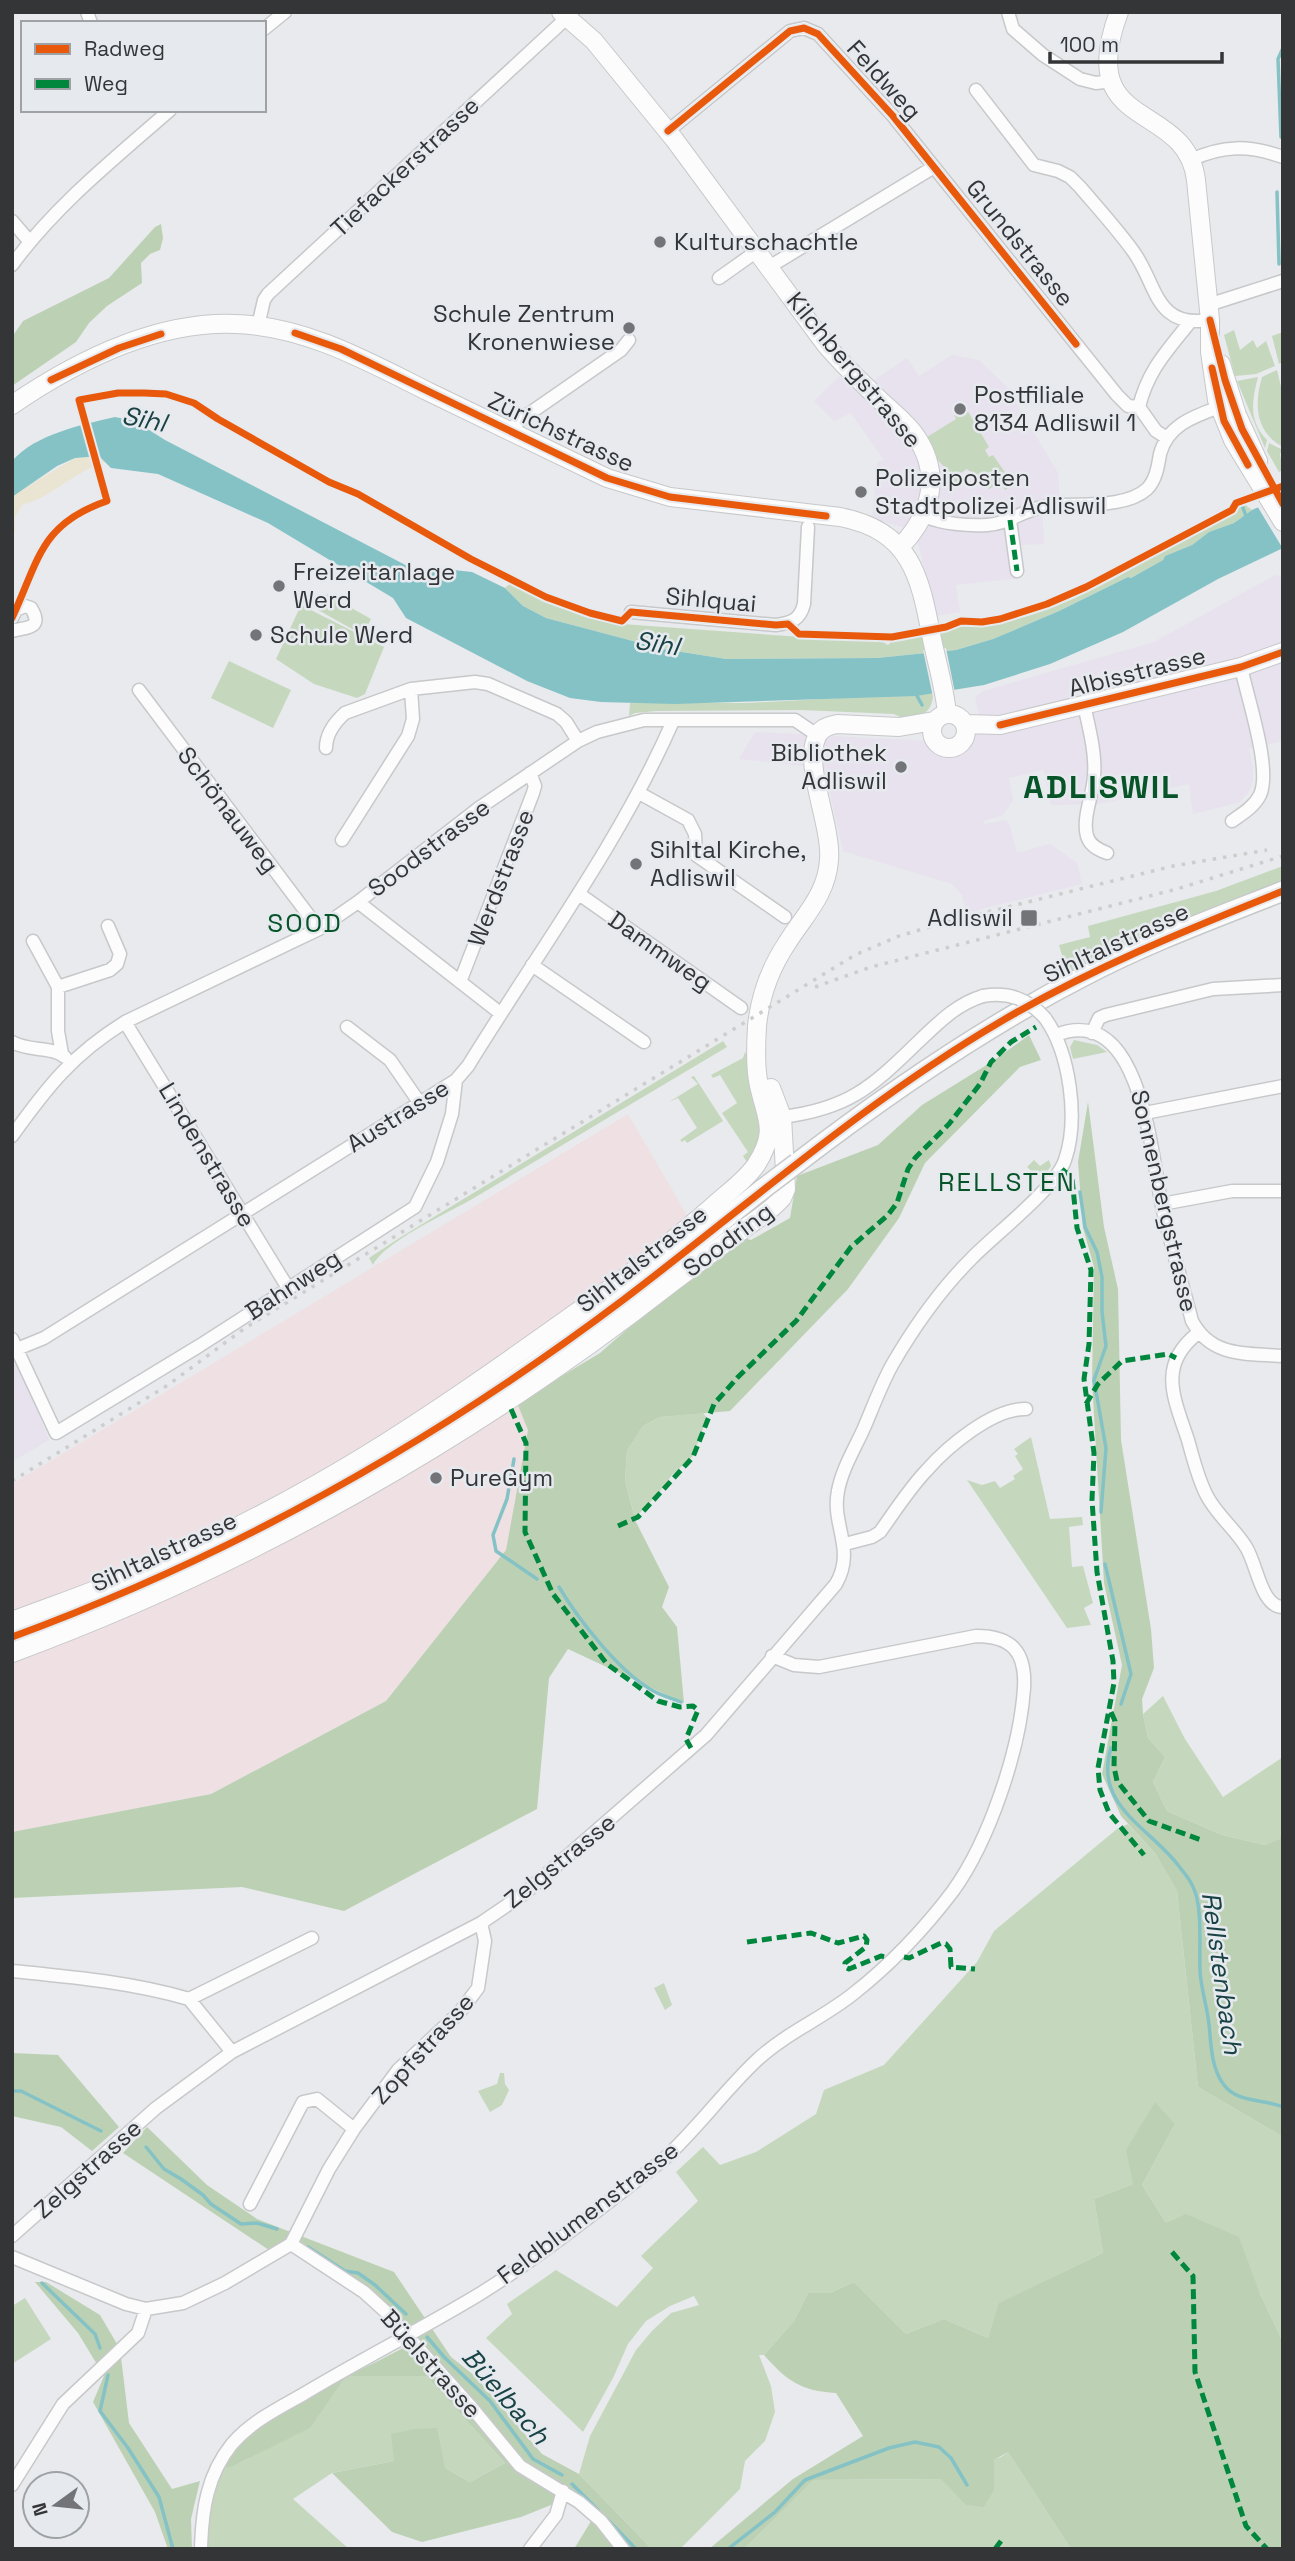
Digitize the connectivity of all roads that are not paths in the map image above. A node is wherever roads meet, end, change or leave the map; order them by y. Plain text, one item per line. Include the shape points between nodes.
1 (285, 12) edge
2 (1008, 12) edge
3 (1119, 12) edge
4 (567, 14) edge
5 (268, 26) edge
6 (1111, 81) junction
7 (976, 90) dead end
8 (155, 115) edge
9 (668, 131) junction
10 (1283, 157) edge
11 (1192, 160) junction
12 (934, 167) junction
13 (12, 221) edge
14 (30, 243) junction
15 (758, 251) junction
16 (12, 265) edge
17 (769, 267) junction
18 (719, 278) dead end
19 (1283, 281) edge
20 (1209, 312) junction
21 (1190, 323) junction
22 (258, 326) junction
23 (629, 340) dead end
24 (12, 405) edge
25 (1226, 405) junction
26 (1139, 407) junction
27 (510, 431) junction
28 (1167, 438) junction
29 (1268, 488) junction
30 (1283, 504) edge
31 (924, 516) junction
32 (1010, 520) junction
33 (1283, 522) edge
34 (808, 527) dead end
35 (901, 546) junction
36 (1017, 571) dead end
37 (631, 612) dead end
38 (12, 618) edge
39 (12, 631) edge
40 (1283, 652) edge
41 (1241, 667) junction
42 (411, 689) junction
43 (139, 690) dead end
44 (1084, 705) junction
45 (940, 719) junction
46 (673, 721) junction
47 (965, 730) junction
48 (817, 735) junction
49 (578, 741) junction
50 (326, 748) dead end
51 (530, 773) junction
52 (639, 793) junction
53 (1232, 821) dead end
54 (342, 840) dead end
55 (1107, 853) dead end
56 (1283, 891) edge
57 (579, 894) junction
58 (359, 902) junction
59 (785, 917) dead end
60 (108, 926) dead end
61 (319, 929) junction
62 (33, 941) dead end
63 (532, 965) junction
64 (460, 982) junction
65 (1283, 985) edge
66 (58, 987) junction
67 (741, 1008) dead end
68 (500, 1013) junction
69 (125, 1022) junction
70 (347, 1027) dead end
71 (1092, 1033) junction
72 (1056, 1035) junction
73 (12, 1042) edge
74 (644, 1042) dead end
75 (66, 1058) junction
76 (456, 1080) junction
77 (1283, 1086) edge
78 (419, 1102) junction
79 (1145, 1114) junction
80 (776, 1118) junction
81 (12, 1136) edge
82 (754, 1167) junction
83 (785, 1181) junction
84 (1283, 1191) edge
85 (1161, 1204) junction
86 (242, 1213) junction
87 (288, 1289) junction
88 (1198, 1333) junction
89 (14, 1344) edge
90 (1283, 1356) edge
91 (1026, 1409) dead end
92 (845, 1544) junction
93 (1283, 1607) edge
94 (12, 1621) edge
95 (12, 1636) edge
96 (12, 1653) edge
97 (772, 1656) junction
98 (481, 1923) junction
99 (312, 1938) dead end
100 (12, 1971) edge
101 (189, 1999) junction
102 (232, 2052) junction
103 (354, 2129) junction
104 (250, 2204) dead end
105 (12, 2236) edge
106 (291, 2244) junction
107 (12, 2257) edge
108 (146, 2309) junction
109 (408, 2335) junction
110 (12, 2486) edge
111 (564, 2491) junction
112 (201, 2549) edge
113 (530, 2549) edge
114 (624, 2549) edge

1 - 5 street
2 - 6 street via 1013,29 1043,55 1080,79
3 - 6 street via 1107,49
4 - 9 street, Kilchbergstrasse
4 - 22 street, Tiefackerstrasse via 268,294
6 - 11 street via 1131,108 1172,136
7 - 21 street via 1034,165 1058,171 1080,187 1140,260 1162,304
8 - 14 street
9 - 12 street, Feldweg via 790,31 804,28 818,34
9 - 15 street, Kilchbergstrasse
10 - 11 street via 1222,148
11 - 20 street
12 - 17 street, Grundstrasse
12 - 26 street, Grundstrasse via 1117,395 1128,406
13 - 14 street
14 - 16 street
15 - 17 street, Kilchbergstrasse
15 - 18 street
17 - 31 street, Kilchbergstrasse via 836,356 919,441 930,474
19 - 20 street
20 - 21 street
20 - 25 street via 1213,381
21 - 26 street via 1153,369
22 - 24 street, Zürichstrasse via 200,326 138,341 60,375
22 - 27 street, Zürichstrasse via 295,332 341,349
23 - 27 street
25 - 28 street via 1187,420
25 - 29 street via 1233,440
26 - 28 street, Grundstrasse
27 - 35 street, Zürichstrasse via 647,492 854,520
28 - 32 street via 1155,478 1138,495 1119,501 1042,507
29 - 30 street
29 - 33 street
31 - 32 street via 973,525
31 - 35 street, Kilchbergstrasse
32 - 36 street
34 - 37 street, Sihlquai via 804,604 794,621 776,625
35 - 45 street, Zürichstrasse via 918,575
38 - 39 street via 25,606 36,618 30,628
40 - 41 street, Albisstrasse
41 - 44 street, Albisstrasse
41 - 53 street via 1264,781 1255,802
42 - 49 street via 488,684 557,714
42 - 50 street via 345,713 328,735
42 - 54 street via 413,719 408,736
43 - 61 street, Schönauweg
44 - 47 street, Albisstrasse
44 - 55 street via 1094,776 1086,831 1090,843
45 - 47 street via 959,716
45 - 47 street via 938,745 950,748 960,744
45 - 48 street via 899,727 836,724
46 - 48 street, Soodstrasse via 795,720
46 - 49 street, Soodstrasse via 632,722
46 - 52 street, Austrasse
48 - 80 street via 814,768 830,856 828,869 816,902 769,978 757,1026 757,1057
49 - 51 street, Soodstrasse
51 - 58 street, Soodstrasse
51 - 64 street, Werdstrasse via 533,793
52 - 57 street, Austrasse
52 - 59 street via 688,820 694,829 696,855
56 - 95 main road, Sihltalstrasse, bridge via 1083,976 999,1023 865,1111 623,1301 456,1418 391,1457 195,1562
57 - 63 street, Austrasse
57 - 67 street, Dammweg
58 - 61 street, Soodstrasse
58 - 64 street
60 - 66 street via 120,954 117,964
61 - 69 street, Soodstrasse
62 - 66 street
63 - 68 street, Austrasse
63 - 74 street
64 - 68 street
65 - 71 street via 1213,989 1106,1015 1099,1018
66 - 75 street via 58,1031
68 - 76 street, Austrasse
69 - 75 street, Soodstrasse
69 - 86 street, Lindenstrasse
70 - 78 street via 390,1059
71 - 72 street
71 - 79 street, Sonnenbergstrasse via 1117,1050 1128,1065
72 - 80 street, bridge via 1030,1003 996,994 983,996 948,1015 851,1099 826,1110
72 - 92 street via 1071,1105 1071,1139 1065,1160 1050,1184 943,1288 891,1367 837,1494
73 - 75 street via 55,1051
75 - 81 street, Soodstrasse
76 - 78 street, Austrasse
76 - 87 street, Bahnweg via 453,1114 415,1207
77 - 79 street
78 - 86 street, Austrasse
79 - 85 street, Sonnenbergstrasse
80 - 82 street
80 - 83 street
82 - 83 street, Soodring via 774,1170
82 - 94 street, Soodring via 629,1275 453,1400 361,1458 143,1571
83 - 96 street, Soodring via 778,1203 591,1346 419,1457 284,1535 86,1626
84 - 85 street via 1232,1191
85 - 88 street, Sonnenbergstrasse
86 - 87 street, Lindenstrasse
86 - 89 street, Austrasse via 44,1338
87 - 89 street, Bahnweg via 56,1433
88 - 90 street, Sonnenbergstrasse via 1219,1349
88 - 93 street via 1176,1358 1172,1392 1206,1495 1246,1546 1270,1604
91 - 92 street via 1011,1410 976,1429 926,1471 880,1532
92 - 97 street, Zelgstrasse via 844,1568 836,1584
97 - 98 street, Zelgstrasse via 686,1753 555,1869
97 - 109 street, Feldblumenstrasse via 794,1665 820,1667 976,1636 993,1636 1014,1648 1025,1674 1023,1699 1012,1753 985,1836 954,1890 894,1957 853,1994 758,2059 663,2160 506,2277
98 - 102 street, Zelgstrasse
98 - 103 street, Zopfstrasse via 485,1941 478,1988 459,2013 398,2070
99 - 101 street
100 - 101 street via 98,1979
101 - 102 street
102 - 105 street, Zelgstrasse via 156,2108
103 - 104 street, Zopfstrasse via 317,2099 303,2102
103 - 106 street, Zopfstrasse
106 - 108 street via 183,2303
106 - 109 street, Büelstrasse via 364,2292
107 - 108 street
108 - 110 street via 138,2333 63,2404
109 - 111 street, Büelstrasse via 520,2466
109 - 112 street, Feldblumenstrasse via 329,2378 242,2434 218,2465 204,2499
111 - 113 street via 556,2515
111 - 114 street, Büelstrasse via 601,2521

